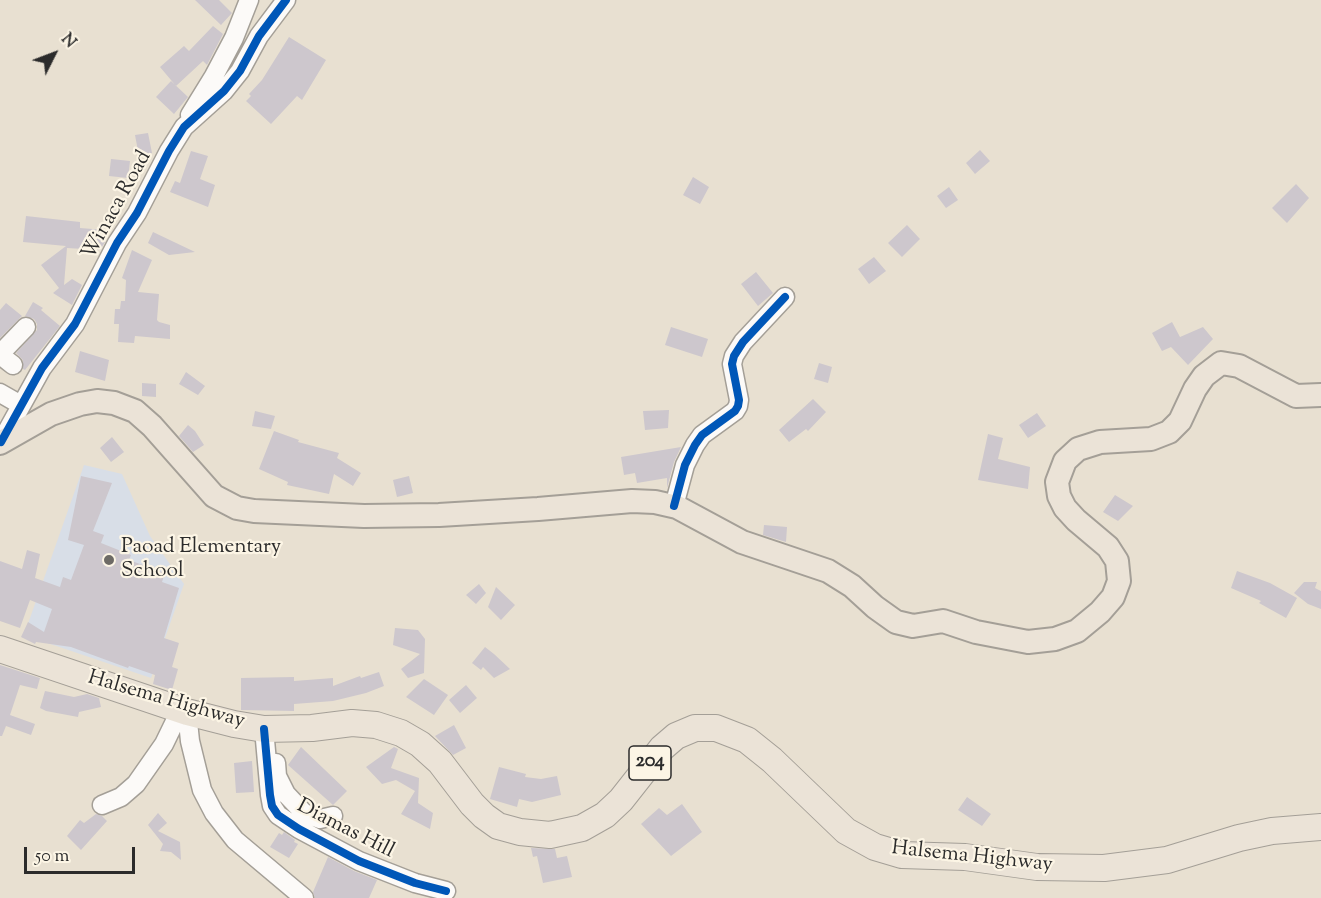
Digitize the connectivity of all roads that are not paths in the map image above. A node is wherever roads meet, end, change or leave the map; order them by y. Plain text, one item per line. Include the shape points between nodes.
1 (249, 0) edge
2 (286, 0) edge
3 (184, 127) junction
4 (785, 297) dead end
5 (26, 327) dead end
6 (4, 358) edge
7 (0, 393) edge
8 (1321, 395) edge
9 (21, 405) junction
10 (0, 443) edge
11 (674, 506) junction
12 (0, 649) edge
13 (184, 710) junction
14 (270, 729) junction
15 (102, 805) dead end
16 (333, 816) dead end
17 (1321, 827) edge
18 (446, 891) dead end
19 (304, 898) edge

1 - 3 street via 234,38
2 - 3 street, Winaca Road via 235,78
3 - 9 street, Winaca Road via 75,324 42,368
4 - 11 street via 734,356 738,406 695,445
5 - 6 street
7 - 9 street
8 - 11 main road via 1296,396 1239,366 1221,363 1204,376 1180,421 1169,432 1151,439 1100,442 1078,449 1065,462 1057,482 1059,496 1076,520 1108,546 1117,561 1119,581 1113,597 1100,612 1077,631 1055,639 1021,641 943,621 913,626 896,622 828,571 742,542
9 - 10 street, Winaca Road
10 - 11 main road via 51,414 97,401 135,411 214,496 254,512 439,515 632,501
12 - 13 highway, Halsema Highway / 204
13 - 14 highway, Halsema Highway / 204
13 - 15 street via 136,784 121,797
13 - 19 street via 202,790 214,813 235,840
14 - 16 street via 277,776 285,794 304,813 320,819
14 - 17 highway, Halsema Highway / 204 via 352,723 401,733 440,762 472,804 498,826 550,835 582,828 605,815 662,748 676,736 695,728 716,728 747,740 846,831 875,847 902,855 965,857 1037,867 1104,868 1167,860 1272,831
14 - 18 street, Diamas Hill via 270,795 278,815 360,861

